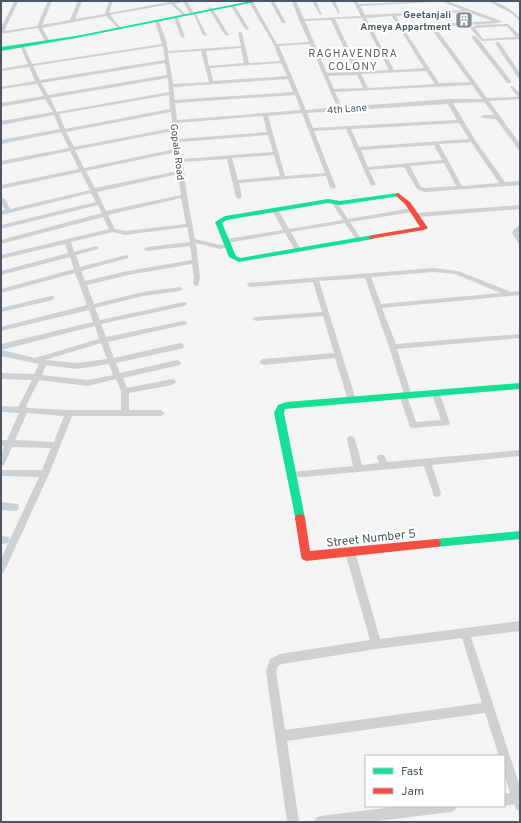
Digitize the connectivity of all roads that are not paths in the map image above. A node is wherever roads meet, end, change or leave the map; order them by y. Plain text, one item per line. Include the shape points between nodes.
1 (1, 1) edge
2 (17, 1) edge
3 (42, 1) edge
4 (50, 1) edge
5 (80, 1) edge
6 (111, 1) edge
7 (182, 1) edge
8 (185, 1) edge
9 (252, 1) edge
10 (272, 1) edge
11 (294, 1) edge
12 (314, 1) edge
13 (333, 1) edge
14 (432, 1) edge
15 (443, 1) edge
16 (490, 1) edge
17 (172, 2) edge
18 (356, 3) edge
19 (232, 6) junction
20 (211, 9) junction
21 (468, 11) junction
22 (339, 12) dead end
23 (107, 14) junction
24 (186, 14) junction
25 (321, 14) dead end
26 (393, 15) junction
27 (362, 17) junction
28 (332, 18) junction
29 (301, 20) junction
30 (520, 20) edge
31 (72, 21) junction
32 (157, 22) junction
33 (284, 22) dead end
34 (499, 22) junction
35 (464, 24) junction
36 (432, 26) junction
37 (39, 27) junction
38 (118, 27) junction
39 (400, 27) junction
40 (247, 29) dead end
41 (520, 30) edge
42 (514, 31) junction
43 (1, 32) edge
44 (240, 32) dead end
45 (227, 34) dead end
46 (205, 35) dead end
47 (183, 37) dead end
48 (47, 40) junction
49 (520, 41) edge
50 (311, 43) junction
51 (480, 43) junction
52 (497, 43) junction
53 (27, 44) junction
54 (163, 45) junction
55 (276, 45) junction
56 (243, 47) junction
57 (1, 48) edge
58 (203, 49) junction
59 (166, 52) junction
60 (499, 59) junction
61 (167, 61) junction
62 (282, 62) junction
63 (247, 64) junction
64 (30, 65) junction
65 (208, 67) junction
66 (428, 69) junction
67 (1, 70) edge
68 (392, 71) junction
69 (358, 73) junction
70 (325, 75) junction
71 (170, 76) junction
72 (290, 77) junction
73 (520, 77) edge
74 (38, 82) junction
75 (211, 82) junction
76 (473, 83) junction
77 (438, 85) junction
78 (171, 86) junction
79 (1, 88) edge
80 (366, 89) junction
81 (332, 91) junction
82 (172, 93) junction
83 (296, 93) junction
84 (48, 97) junction
85 (520, 97) edge
86 (485, 99) junction
87 (449, 101) junction
88 (173, 102) junction
89 (1, 105) edge
90 (340, 109) junction
91 (173, 110) junction
92 (304, 111) junction
93 (56, 114) junction
94 (265, 114) junction
95 (498, 117) junction
96 (484, 118) dead end
97 (461, 121) junction
98 (174, 122) junction
99 (1, 123) edge
100 (348, 128) junction
101 (176, 129) junction
102 (311, 130) junction
103 (63, 131) junction
104 (270, 133) junction
105 (472, 140) junction
106 (177, 141) junction
107 (1, 142) edge
108 (436, 143) junction
109 (520, 148) edge
110 (357, 149) junction
111 (72, 150) junction
112 (178, 150) junction
113 (276, 153) junction
114 (229, 157) junction
115 (179, 161) junction
116 (446, 161) junction
117 (1, 163) edge
118 (406, 165) junction
119 (366, 169) junction
120 (83, 170) junction
121 (181, 172) junction
122 (328, 174) junction
123 (283, 178) junction
124 (235, 182) junction
125 (520, 183) edge
126 (503, 184) junction
127 (373, 185) dead end
128 (1, 187) edge
129 (333, 187) dead end
130 (460, 187) junction
131 (94, 190) junction
132 (184, 196) junction
133 (239, 196) dead end
134 (1, 200) edge
135 (334, 202) junction
136 (100, 203) junction
137 (520, 207) edge
138 (275, 210) junction
139 (8, 211) junction
140 (415, 212) junction
141 (1, 213) edge
142 (106, 214) junction
143 (347, 221) junction
144 (190, 225) junction
145 (1, 227) edge
146 (520, 227) edge
147 (113, 230) junction
148 (287, 231) junction
149 (359, 240) junction
150 (67, 241) junction
151 (1, 242) edge
152 (193, 242) junction
153 (227, 242) junction
154 (520, 242) edge
155 (96, 248) dead end
156 (147, 249) dead end
157 (298, 250) junction
158 (73, 254) junction
159 (1, 257) edge
160 (126, 257) dead end
161 (195, 261) junction
162 (78, 269) junction
163 (1, 273) edge
164 (367, 275) junction
165 (315, 279) junction
166 (83, 284) junction
167 (196, 284) dead end
168 (250, 285) dead end
169 (180, 289) dead end
170 (1, 291) edge
171 (520, 293) edge
172 (511, 294) junction
173 (51, 298) dead end
174 (184, 304) dead end
175 (90, 306) junction
176 (379, 306) junction
177 (1, 310) edge
178 (325, 314) junction
179 (256, 320) dead end
180 (97, 323) junction
181 (183, 323) dead end
182 (1, 329) edge
183 (520, 336) edge
184 (104, 340) junction
185 (180, 346) dead end
186 (1, 347) edge
187 (393, 347) junction
188 (1, 353) edge
189 (337, 355) junction
190 (40, 361) junction
191 (111, 361) junction
192 (263, 362) dead end
193 (177, 363) dead end
194 (1, 376) edge
195 (36, 377) junction
196 (118, 377) junction
197 (172, 382) dead end
198 (520, 386) edge
199 (125, 391) junction
200 (436, 394) junction
201 (406, 397) junction
202 (352, 400) junction
203 (1, 409) edge
204 (23, 409) junction
205 (69, 413) junction
206 (125, 413) junction
207 (161, 414) dead end
208 (351, 439) dead end
209 (5, 443) edge
210 (57, 445) junction
211 (520, 453) edge
212 (427, 461) junction
213 (1, 463) edge
214 (358, 468) junction
215 (1, 473) edge
216 (46, 474) junction
217 (292, 475) junction
218 (437, 493) dead end
219 (1, 506) edge
220 (16, 507) dead end
221 (520, 535) edge
222 (350, 552) junction
223 (1, 569) edge
224 (520, 626) edge
225 (465, 633) junction
226 (376, 644) junction
227 (489, 707) junction
228 (280, 736) junction
229 (504, 755) edge
230 (505, 757) edge
231 (505, 800) edge
232 (519, 801) edge
233 (443, 807) edge
234 (293, 822) edge
235 (320, 822) edge

1 - 2 street
2 - 3 street
2 - 43 street
4 - 37 street
5 - 31 street
6 - 23 street
7 - 17 street
8 - 24 street
9 - 19 street
9 - 20 street
9 - 55 street
10 - 33 street
11 - 29 street
12 - 25 street
13 - 22 street
14 - 18 street
15 - 21 street
16 - 30 street via 512,7
17 - 23 street
17 - 24 street
18 - 27 street
19 - 20 street
19 - 40 street
20 - 24 street
20 - 45 street
21 - 26 street
21 - 34 street
23 - 31 street
23 - 38 street
24 - 32 street
24 - 38 street
24 - 46 street
24 - 47 street
26 - 27 street
26 - 39 street
27 - 28 street
27 - 68 street
28 - 29 street
28 - 69 street
29 - 50 street
30 - 34 street
31 - 37 street
32 - 53 street
32 - 54 street, Gopala Road via 164,40
34 - 35 street
35 - 36 street
35 - 51 street
36 - 39 street
36 - 76 street
37 - 43 street
37 - 48 street
38 - 48 street
39 - 66 street
41 - 42 street
42 - 42 street via 518,38 486,40 472,28 505,24
44 - 56 street
48 - 53 street
49 - 52 street
50 - 55 street
50 - 70 street
51 - 52 street
51 - 60 street
52 - 60 street
53 - 57 street
53 - 64 street
54 - 59 street, Gopala Road
54 - 64 street
55 - 62 street
56 - 58 street
56 - 63 street
58 - 59 street
58 - 65 street
59 - 61 street, Gopala Road
60 - 73 street
60 - 85 street via 510,84
61 - 71 street, Gopala Road
61 - 74 street
62 - 63 street
62 - 72 street
63 - 65 street
64 - 67 street
64 - 74 street
65 - 75 street
66 - 68 street
66 - 77 street
68 - 69 street
69 - 70 street
69 - 80 street
70 - 81 street
71 - 78 street, Gopala Road
71 - 84 street
72 - 75 street
72 - 83 street
74 - 79 street
74 - 84 street
75 - 78 street
76 - 77 street
76 - 86 street
77 - 80 street
78 - 82 street, Gopala Road
80 - 81 street
81 - 90 street
82 - 88 street, Gopala Road
82 - 93 street
83 - 88 street
83 - 92 street
84 - 89 street
84 - 93 street
85 - 86 street, 4th Lane
86 - 87 street, 4th Lane
86 - 95 street
87 - 90 street, 4th Lane
87 - 97 street
88 - 91 street, Gopala Road
90 - 92 street, 4th Lane
91 - 98 street, Gopala Road
91 - 103 street
92 - 94 street, 4th Lane
92 - 102 street
93 - 99 street
93 - 103 street
94 - 98 street, 4th Lane
94 - 104 street
95 - 96 street
95 - 109 street
97 - 100 street
97 - 105 street
98 - 101 street, Gopala Road
100 - 102 street
100 - 110 street
101 - 106 street, Gopala Road
101 - 111 street
102 - 122 street
103 - 107 street
103 - 111 street
104 - 106 street
104 - 113 street
105 - 108 street
105 - 126 street
106 - 112 street, Gopala Road
108 - 110 street
108 - 116 street
110 - 119 street
111 - 117 street
111 - 120 street
112 - 115 street, Gopala Road
112 - 120 street
113 - 114 street
113 - 123 street
114 - 115 street
114 - 124 street
115 - 121 street, Gopala Road
116 - 118 street
116 - 130 street
118 - 119 street
118 - 130 street via 421,189
119 - 127 street
120 - 128 street
120 - 131 street
121 - 131 street
121 - 132 street, Gopala Road
122 - 123 street
122 - 129 street
123 - 124 street
124 - 133 street
125 - 126 street
126 - 130 street
131 - 136 street
131 - 139 street
132 - 142 street
132 - 144 street, Gopala Road
134 - 139 street
135 - 138 street
135 - 140 street via 398,194 403,196
135 - 143 street
136 - 142 street
136 - 145 street
137 - 140 street
138 - 148 street
138 - 153 street via 219,220
139 - 141 street
140 - 143 street
140 - 149 street via 424,226 422,229
142 - 147 street
142 - 151 street
143 - 148 street
143 - 149 street
144 - 147 street via 125,233
144 - 152 street, Gopala Road
146 - 154 street via 515,233
147 - 150 street
148 - 153 street
148 - 157 street
149 - 157 street
150 - 158 street
150 - 159 street
152 - 153 street via 220,247
152 - 156 street
152 - 161 street, Gopala Road
153 - 157 street via 233,257 239,260
155 - 158 street
158 - 162 street
158 - 163 street
160 - 162 street
161 - 166 street
161 - 167 street, Gopala Road
162 - 166 street
162 - 170 street
164 - 165 street
164 - 172 street via 445,270
164 - 176 street
165 - 168 street
165 - 178 street
166 - 175 street
169 - 175 street
171 - 172 street
172 - 176 street
173 - 177 street
174 - 180 street
175 - 180 street
175 - 182 street
176 - 187 street
178 - 179 street
178 - 189 street
180 - 184 street
180 - 186 street
181 - 184 street
183 - 187 street
184 - 190 street
184 - 191 street
185 - 191 street
187 - 201 street
188 - 190 street
189 - 192 street
189 - 202 street
190 - 191 street via 77,366
190 - 195 street
191 - 196 street
193 - 196 street
194 - 195 street
195 - 196 street via 88,383
195 - 204 street
196 - 199 street
197 - 199 street
198 - 200 street
199 - 206 street
200 - 201 street
200 - 201 street via 446,423 414,426
201 - 202 street
202 - 217 street via 281,407 279,413
203 - 204 street
204 - 205 street
204 - 209 street
205 - 206 street
205 - 210 street
206 - 207 street
208 - 214 street
209 - 210 street
209 - 213 street
210 - 216 street
211 - 212 street
212 - 214 street via 383,461
212 - 218 street
214 - 217 street
215 - 216 street
216 - 223 street
217 - 222 street, Street Number 5 via 306,556
219 - 220 street
221 - 222 street, Street Number 5
222 - 226 street
224 - 225 street
225 - 226 street
225 - 227 street
226 - 228 street via 280,659 274,663 271,671
227 - 228 street
227 - 229 street
228 - 234 street
230 - 232 street
231 - 232 street
233 - 235 street

